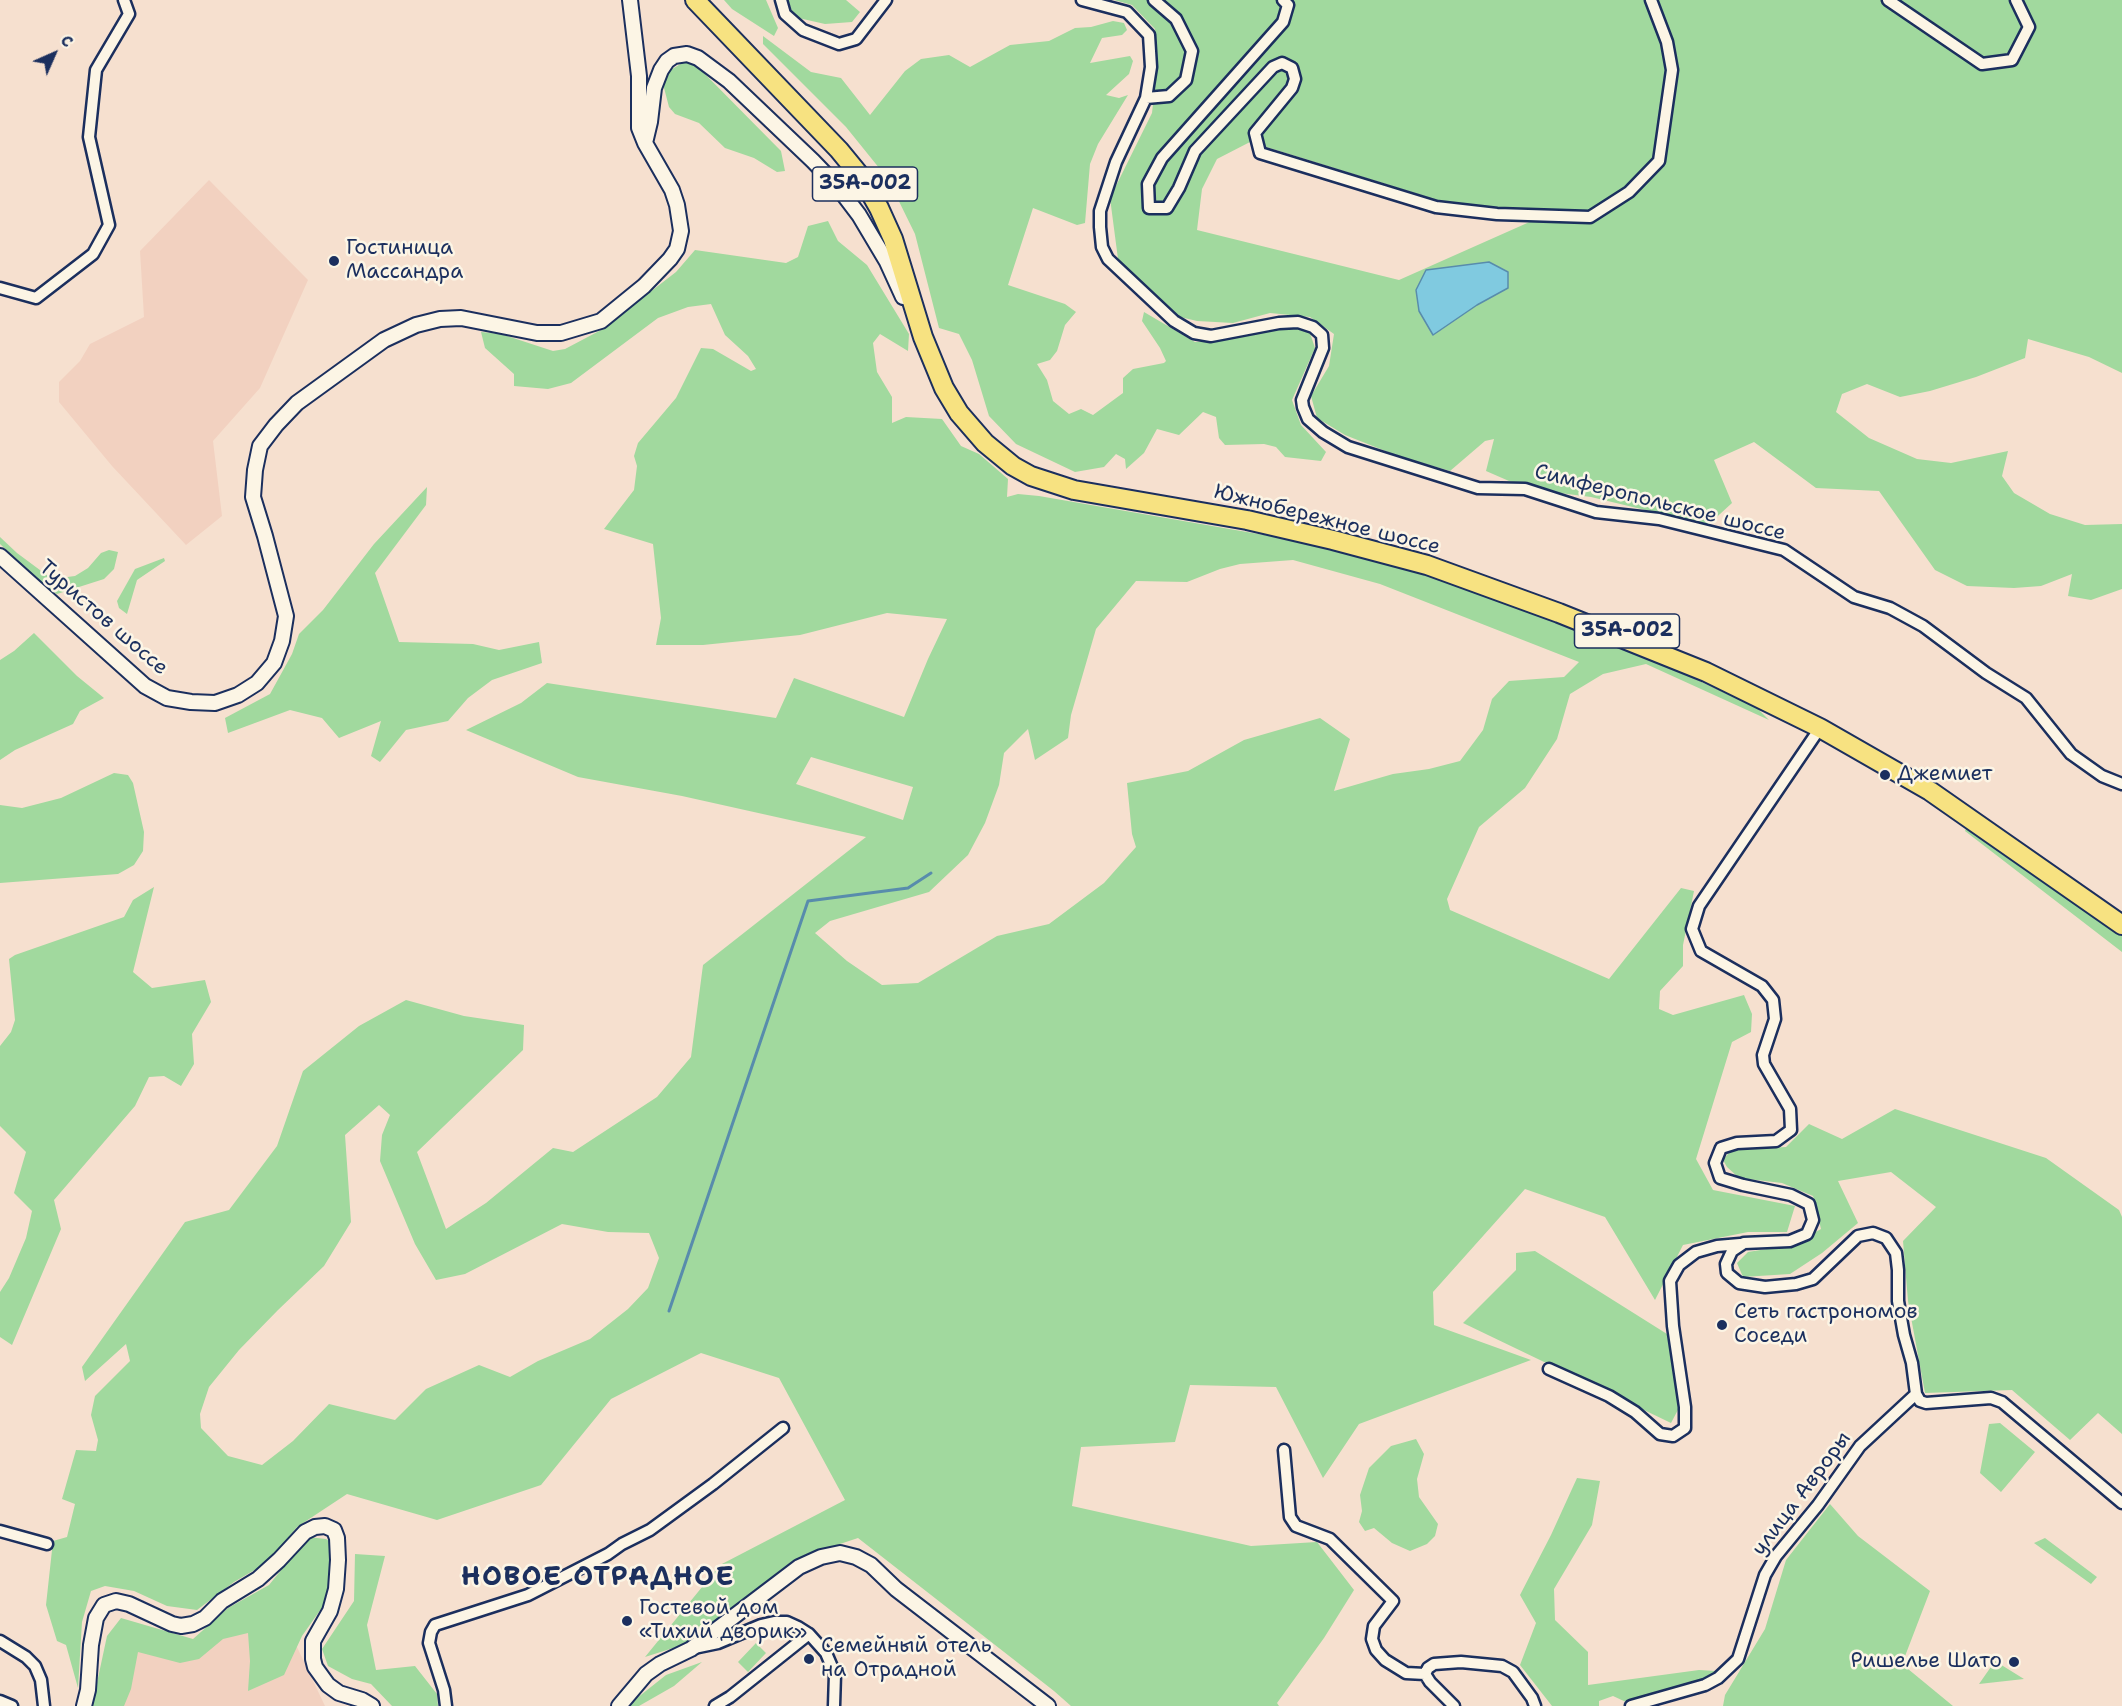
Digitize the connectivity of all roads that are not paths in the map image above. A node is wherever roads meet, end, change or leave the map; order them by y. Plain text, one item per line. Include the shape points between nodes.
1 (124, 0) edge
2 (781, 0) edge
3 (886, 0) edge
4 (1082, 0) edge
5 (1154, 0) edge
6 (1283, 0) edge
7 (1651, 0) edge
8 (1888, 0) edge
9 (2016, 0) edge
10 (699, 1) edge
11 (631, 3) edge
12 (1146, 98) junction
13 (645, 143) junction
14 (0, 288) edge
15 (922, 336) junction
16 (0, 556) edge
17 (1798, 711) junction
18 (1823, 729) junction
19 (1858, 739) junction
20 (2122, 784) edge
21 (2122, 915) edge
22 (2122, 925) edge
23 (1744, 1243) junction
24 (1549, 1369) dead end
25 (1916, 1394) junction
26 (783, 1428) dead end
27 (1284, 1450) dead end
28 (2122, 1503) edge
29 (0, 1531) edge
30 (47, 1544) dead end
31 (809, 1634) junction
32 (0, 1641) edge
33 (691, 1649) junction
34 (1425, 1674) junction
35 (0, 1701) edge
36 (12, 1706) edge
37 (44, 1706) edge
38 (84, 1706) edge
39 (372, 1706) edge
40 (446, 1706) edge
41 (619, 1706) edge
42 (715, 1706) edge
43 (834, 1706) edge
44 (1048, 1706) edge
45 (1454, 1706) edge
46 (1535, 1706) edge
47 (1631, 1706) edge

1 - 14 street via 129,14 96,70 89,137 109,225 93,254 36,298
2 - 3 street via 785,14 803,30 839,44 856,39
4 - 12 street, Симферопольское шоссе via 1127,12 1149,35 1151,67
5 - 12 street via 1176,19 1192,51 1186,80 1169,96
6 - 7 street via 1288,5 1283,22 1162,158 1148,184 1149,208 1167,208 1195,151 1282,63 1292,68 1295,79 1255,133 1260,153 1436,207 1497,214 1590,217 1629,192 1659,161 1672,70 1667,42
8 - 9 street via 1982,64 2012,60 2029,27
10 - 15 highway, Южнобережное шоссе / 35А-002 via 862,178 893,239
10 - 17 highway, Южнобережное шоссе / 35А-002 via 845,145 869,174 902,235 942,359 955,387 980,423 1018,459 1065,478 1275,517 1414,552 1606,622 1720,670
11 - 13 main road, Туристов шоссе via 639,76 639,128
12 - 20 street, Симферопольское шоссе via 1116,162 1100,211 1102,247 1108,259 1174,321 1194,333 1211,336 1279,322 1313,327 1322,335 1323,348 1302,400 1308,419 1323,432 1348,447 1478,488 1525,489 1596,512 1659,519 1784,550 1854,597 1890,608 1923,626 2026,698 2071,754 2102,776
13 - 15 main road via 656,78 667,61 687,54 711,66 813,161 860,215
13 - 16 main road, Туристов шоссе via 672,190 680,239 670,259 625,303 602,321 561,333 537,333 461,318 416,325 384,340 297,403 260,446 253,497 286,616 274,663 257,683 238,695 214,702 167,698 145,686
15 - 17 highway, Южнобережное шоссе / 35А-002 via 959,413 999,456 1031,476 1074,490 1247,520 1427,566 1558,613
17 - 18 highway, Южнобережное шоссе / 35А-002
17 - 19 highway, Южнобережное шоссе / 35А-002 via 1826,719
18 - 19 highway
18 - 22 highway, Южнобережное шоссе / 35А-002 via 1930,791
18 - 23 street via 1699,906 1692,929 1701,951 1762,986 1773,1000 1775,1019 1764,1064 1790,1109 1791,1130 1776,1141 1720,1148 1715,1163 1720,1178 1791,1195 1809,1204 1813,1220 1807,1234 1790,1241
19 - 21 highway, Южнобережное шоссе / 35А-002 via 1935,783
23 - 24 street via 1696,1252 1679,1265 1670,1281 1685,1407 1684,1428 1673,1436 1660,1434 1609,1396
23 - 25 street via 1732,1251 1727,1273 1740,1283 1765,1287 1813,1279 1858,1236 1873,1233 1886,1238 1896,1253 1898,1301
25 - 28 street via 1926,1403 1991,1398 2002,1402
25 - 47 street, улица Авроры via 1860,1446 1776,1556 1738,1659 1705,1685
26 - 40 street via 650,1530 608,1554 528,1595 435,1625 429,1643
27 - 34 street via 1290,1517 1296,1526 1329,1539 1393,1600 1374,1626 1372,1639 1376,1650 1406,1673
29 - 30 street
31 - 33 street via 787,1623 774,1622
31 - 42 street
31 - 43 street via 826,1653 835,1674
32 - 37 street via 35,1666
33 - 41 main road via 646,1674
33 - 44 main road via 799,1567 840,1553 871,1565 896,1589
34 - 45 street
34 - 46 street via 1441,1662 1502,1666 1513,1672
35 - 36 street
38 - 39 main road via 96,1618 104,1605 116,1601 172,1624 193,1624 258,1579 305,1532 326,1526 336,1534 338,1570 334,1600 313,1641 315,1667 339,1693

